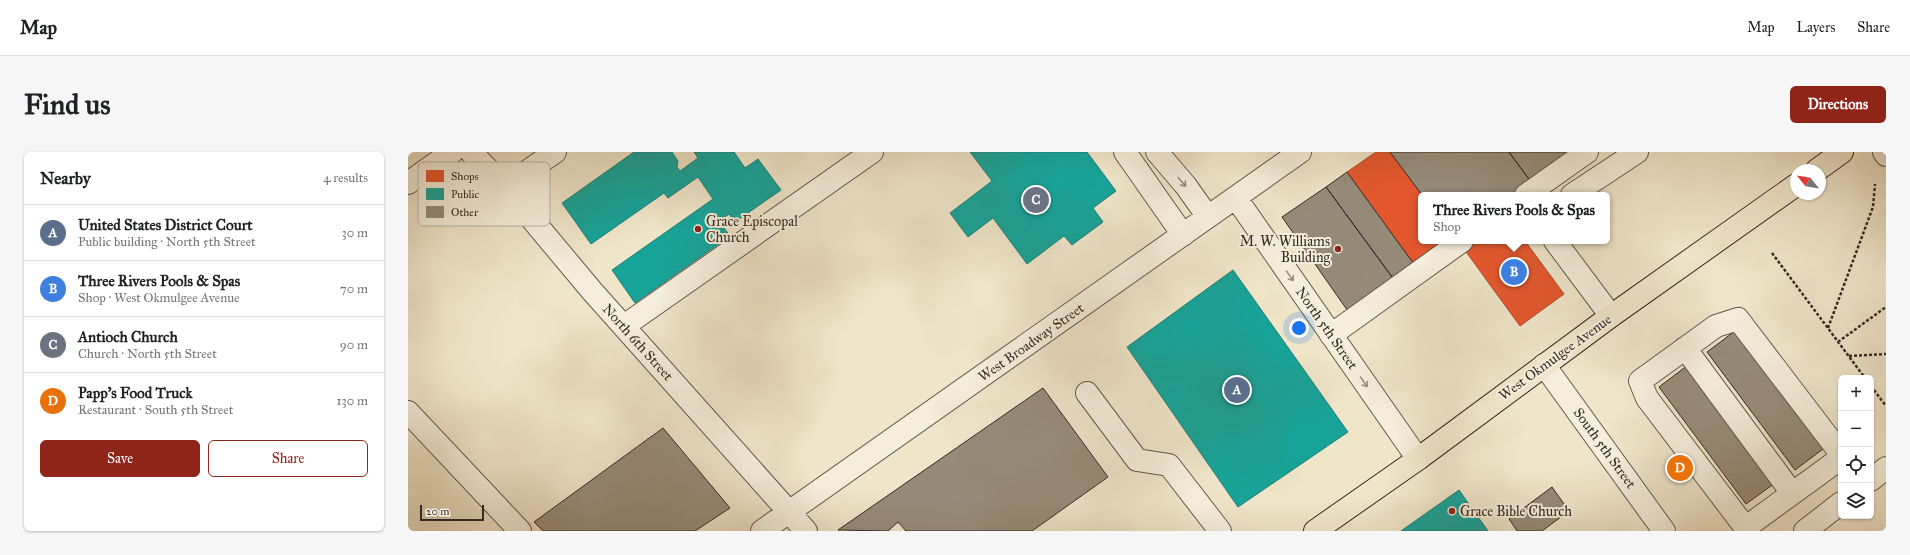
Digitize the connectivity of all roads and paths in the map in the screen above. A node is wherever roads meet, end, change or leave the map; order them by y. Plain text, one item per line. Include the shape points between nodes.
1 (452, 152) edge
2 (471, 152) edge
3 (556, 152) edge
4 (872, 152) edge
5 (1125, 152) edge
6 (1157, 152) edge
7 (1300, 152) edge
8 (1587, 152) edge
9 (1637, 152) edge
10 (1842, 152) edge
11 (1884, 152) edge
12 (1886, 154) edge
13 (438, 162) edge
14 (481, 162) edge
15 (541, 162) edge
16 (1825, 164) edge
17 (418, 176) edge
18 (408, 183) edge
19 (1875, 184) dead end
20 (1790, 189) edge
21 (1530, 192) edge
22 (1577, 192) edge
23 (1236, 198) junction
24 (1208, 217) junction
25 (538, 226) edge
26 (1183, 234) junction
27 (1458, 244) edge
28 (1557, 244) edge
29 (1772, 253) dead end
30 (1886, 306) edge
31 (1611, 316) junction
32 (624, 326) junction
33 (1828, 328) junction
34 (1331, 335) junction
35 (1838, 342) junction
36 (1685, 348) junction
37 (1886, 354) edge
38 (1849, 356) junction
39 (1544, 365) junction
40 (1863, 375) edge
41 (1874, 390) edge
42 (1087, 393) dead end
43 (1886, 406) edge
44 (408, 412) edge
45 (1838, 450) edge
46 (1418, 459) junction
47 (1838, 460) edge
48 (1886, 468) edge
49 (1874, 478) edge
50 (1792, 493) junction
51 (1838, 505) edge
52 (789, 513) junction
53 (1318, 530) edge
54 (1747, 530) edge
55 (520, 531) edge
56 (762, 531) edge
57 (806, 531) edge
58 (1220, 531) edge
59 (1664, 531) edge
60 (1804, 531) edge

1 - 13 street
2 - 14 street, North 6th Street
3 - 15 street
4 - 32 street
5 - 26 street
6 -> 24 street
7 - 23 street, West Broadway Street
8 - 21 street
9 - 22 street
10 - 16 main road
11 - 12 street
17 - 18 street
19 - 33 path via 1873,207
20 - 31 main road, West Okmulgee Avenue
23 - 24 street, West Broadway Street
23 -> 34 street, North 5th Street
24 - 26 street, West Broadway Street
25 - 32 street, North 6th Street
26 - 52 street, West Broadway Street
27 - 34 street
28 - 31 street
29 - 33 path
30 - 35 path
31 - 39 main road, West Okmulgee Avenue
32 - 52 street, North 6th Street
33 - 35 path
34 -> 46 street, North 5th Street
35 - 38 path
36 - 45 street via 1716,326 1738,318
36 - 50 street
36 - 54 street via 1640,381 1647,398
37 - 38 path
38 - 40 path
39 - 46 main road, West Okmulgee Avenue
39 - 59 street, South 5th Street
41 - 43 path
42 - 58 street via 1138,460 1169,465
44 - 55 street
46 - 53 main road, West Okmulgee Avenue
47 - 50 street
48 - 49 street
50 - 54 street
51 - 60 street
52 - 56 street, West Broadway Street
52 - 57 street, North 6th Street

